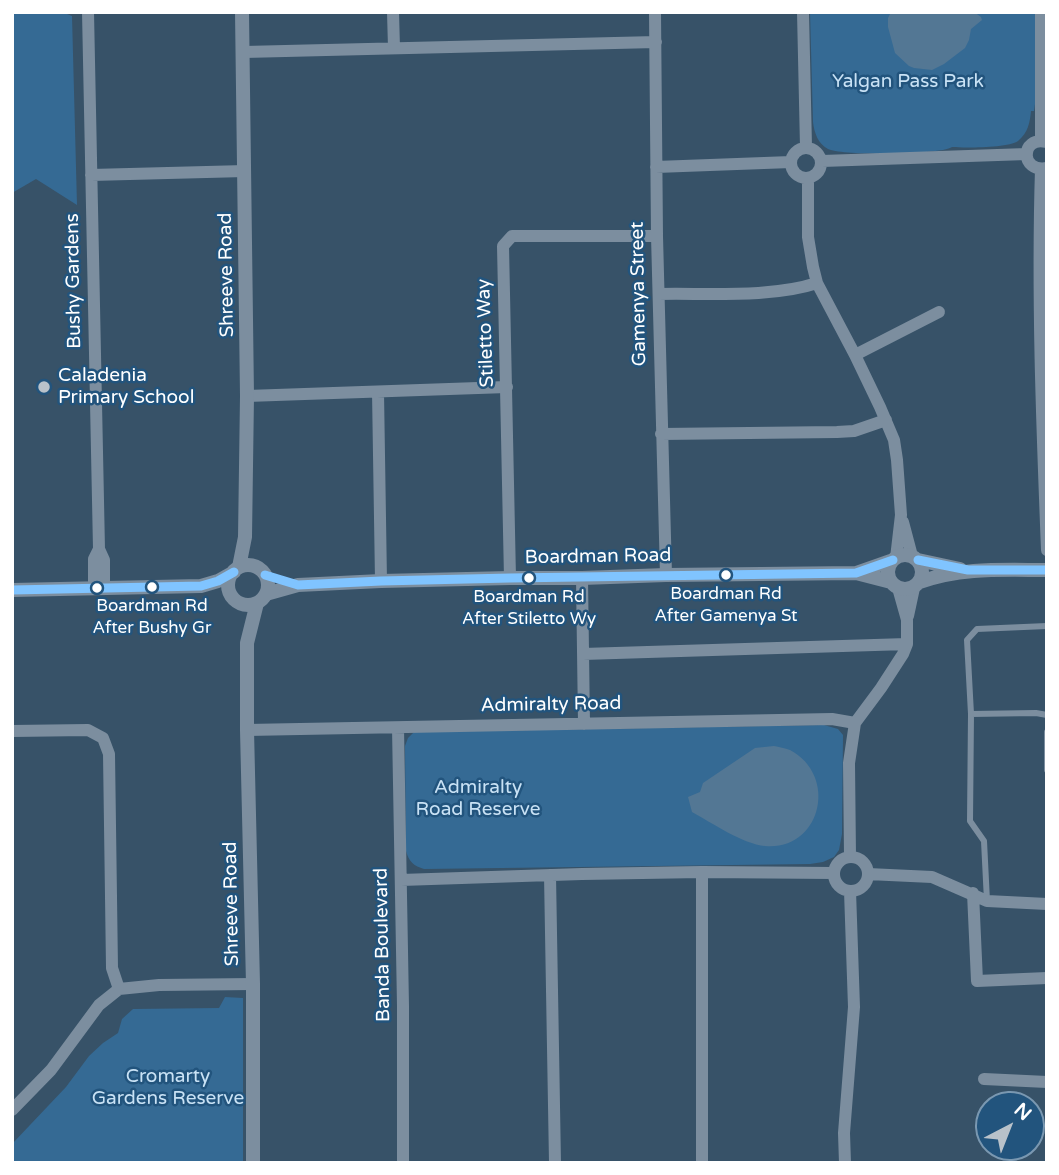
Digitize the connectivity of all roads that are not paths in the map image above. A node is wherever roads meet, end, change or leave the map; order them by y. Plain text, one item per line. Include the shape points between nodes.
1 (88, 12) edge
2 (242, 12) edge
3 (393, 12) edge
4 (655, 12) edge
5 (803, 12) edge
6 (1041, 12) edge
7 (656, 42) junction
8 (394, 48) junction
9 (244, 52) junction
10 (1044, 141) edge
11 (806, 147) junction
12 (1027, 154) junction
13 (822, 161) junction
14 (791, 162) junction
15 (656, 167) junction
16 (1044, 169) edge
17 (245, 171) junction
18 (91, 175) junction
19 (808, 178) junction
20 (657, 236) junction
21 (817, 283) junction
22 (1042, 290) edge
23 (659, 294) junction
24 (939, 312) dead end
25 (855, 355) junction
26 (507, 387) junction
27 (379, 392) junction
28 (247, 396) junction
29 (886, 420) junction
30 (661, 434) junction
31 (901, 515) junction
32 (245, 537) junction
33 (1047, 550) edge
34 (915, 558) junction
35 (894, 559) junction
36 (236, 570) junction
37 (260, 570) junction
38 (968, 570) junction
39 (1047, 570) edge
40 (856, 573) junction
41 (666, 575) junction
42 (510, 578) junction
43 (582, 578) junction
44 (381, 581) junction
45 (298, 585) junction
46 (895, 585) junction
47 (917, 585) junction
48 (201, 586) junction
49 (99, 589) junction
50 (12, 590) edge
51 (262, 598) junction
52 (237, 601) junction
53 (907, 620) junction
54 (1047, 626) edge
55 (247, 643) junction
56 (907, 643) junction
57 (583, 654) junction
58 (971, 714) junction
59 (1047, 715) edge
60 (855, 723) junction
61 (584, 724) junction
62 (398, 727) junction
63 (247, 730) junction
64 (12, 731) edge
65 (1047, 732) edge
66 (1047, 769) edge
67 (850, 856) junction
68 (702, 872) junction
69 (834, 873) junction
70 (868, 874) junction
71 (550, 875) junction
72 (401, 880) junction
73 (850, 891) junction
74 (973, 893) junction
75 (987, 901) junction
76 (1047, 904) edge
77 (1047, 978) edge
78 (253, 984) junction
79 (120, 989) junction
80 (984, 1079) dead end
81 (1047, 1082) edge
82 (12, 1110) edge
83 (253, 1163) edge
84 (403, 1163) edge
85 (555, 1163) edge
86 (702, 1163) edge
87 (845, 1163) edge

1 - 18 street, Bushy Gardens
2 - 9 street, Shreeve Road
3 - 8 street
4 - 7 street, Gamenya Street
5 - 11 street
6 - 10 street
7 - 8 street
7 - 15 street, Gamenya Street
8 - 9 street
9 - 17 street, Shreeve Road
10 - 12 street via 1033,143
11 - 13 street
11 - 14 street via 797,150
12 - 13 street
12 - 16 street via 1032,166
13 - 19 street via 820,171
14 - 15 street
14 - 19 street via 798,176
15 - 20 street, Gamenya Street
16 - 22 street
17 - 18 street
17 - 28 street, Shreeve Road
18 - 49 street, Bushy Gardens via 99,549 94,559
19 - 21 street via 807,237
20 - 23 street, Gamenya Street
20 - 26 street, Stiletto Way via 512,236 503,246
21 - 23 street via 775,291
21 - 25 street
22 - 33 street
23 - 30 street, Gamenya Street
24 - 25 street
25 - 29 street
26 - 27 street
26 - 42 street, Stiletto Way
27 - 28 street
27 - 44 street
28 - 32 street, Shreeve Road
29 - 30 street via 846,431
29 - 31 street via 898,460
30 - 41 street, Gamenya Street
31 - 34 street
31 - 35 street
32 - 36 street, Shreeve Road
32 - 37 street, Shreeve Road
34 - 35 street, Boardman Road
34 - 38 street, Boardman Road
34 - 47 street via 922,568
35 - 40 street, Boardman Road
35 - 46 street via 888,571
36 - 37 street, Boardman Road via 244,566
36 - 48 street, Boardman Road
36 - 52 street via 229,582 230,594
37 - 45 street, Boardman Road
37 - 51 street via 268,581
38 - 39 street, Boardman Road
38 - 47 street, Boardman Road via 935,576
40 - 41 street, Boardman Road
40 - 46 street, Boardman Road
41 - 43 street, Boardman Road
42 - 43 street, Boardman Road
42 - 44 street, Boardman Road
43 - 57 street
44 - 45 street, Boardman Road
45 - 51 street, Boardman Road
46 - 47 street, Boardman Road via 909,589
46 - 53 street
47 - 53 street
48 - 49 street, Boardman Road
48 - 52 street, Boardman Road
49 - 50 street, Boardman Road
51 - 52 street, Boardman Road via 245,605
51 - 55 street, Shreeve Road
52 - 55 street, Shreeve Road
53 - 56 street
54 - 58 lane via 976,629 967,640
55 - 63 street, Shreeve Road
56 - 57 street
56 - 60 street
57 - 61 street
58 - 59 lane
58 - 75 lane via 970,821 984,841
60 - 61 street, Admiralty Road via 832,719
60 - 67 street via 849,763
61 - 62 street, Admiralty Road
62 - 63 street, Admiralty Road
62 - 72 street, Banda Boulevard
63 - 78 street, Shreeve Road
64 - 79 street via 88,730 103,738 110,754 113,968
65 - 66 lane
67 - 69 street via 837,863
67 - 70 street via 859,859
68 - 69 street
68 - 71 street
68 - 86 street
69 - 73 street via 842,888
70 - 73 street via 865,884
70 - 74 street via 932,877
71 - 72 street
71 - 85 street
72 - 84 street, Banda Boulevard
73 - 87 street via 854,1007
74 - 75 street
74 - 77 street via 977,981
75 - 76 street
78 - 79 street
78 - 83 street, Shreeve Road
79 - 82 street via 99,1005 51,1070
80 - 81 street

